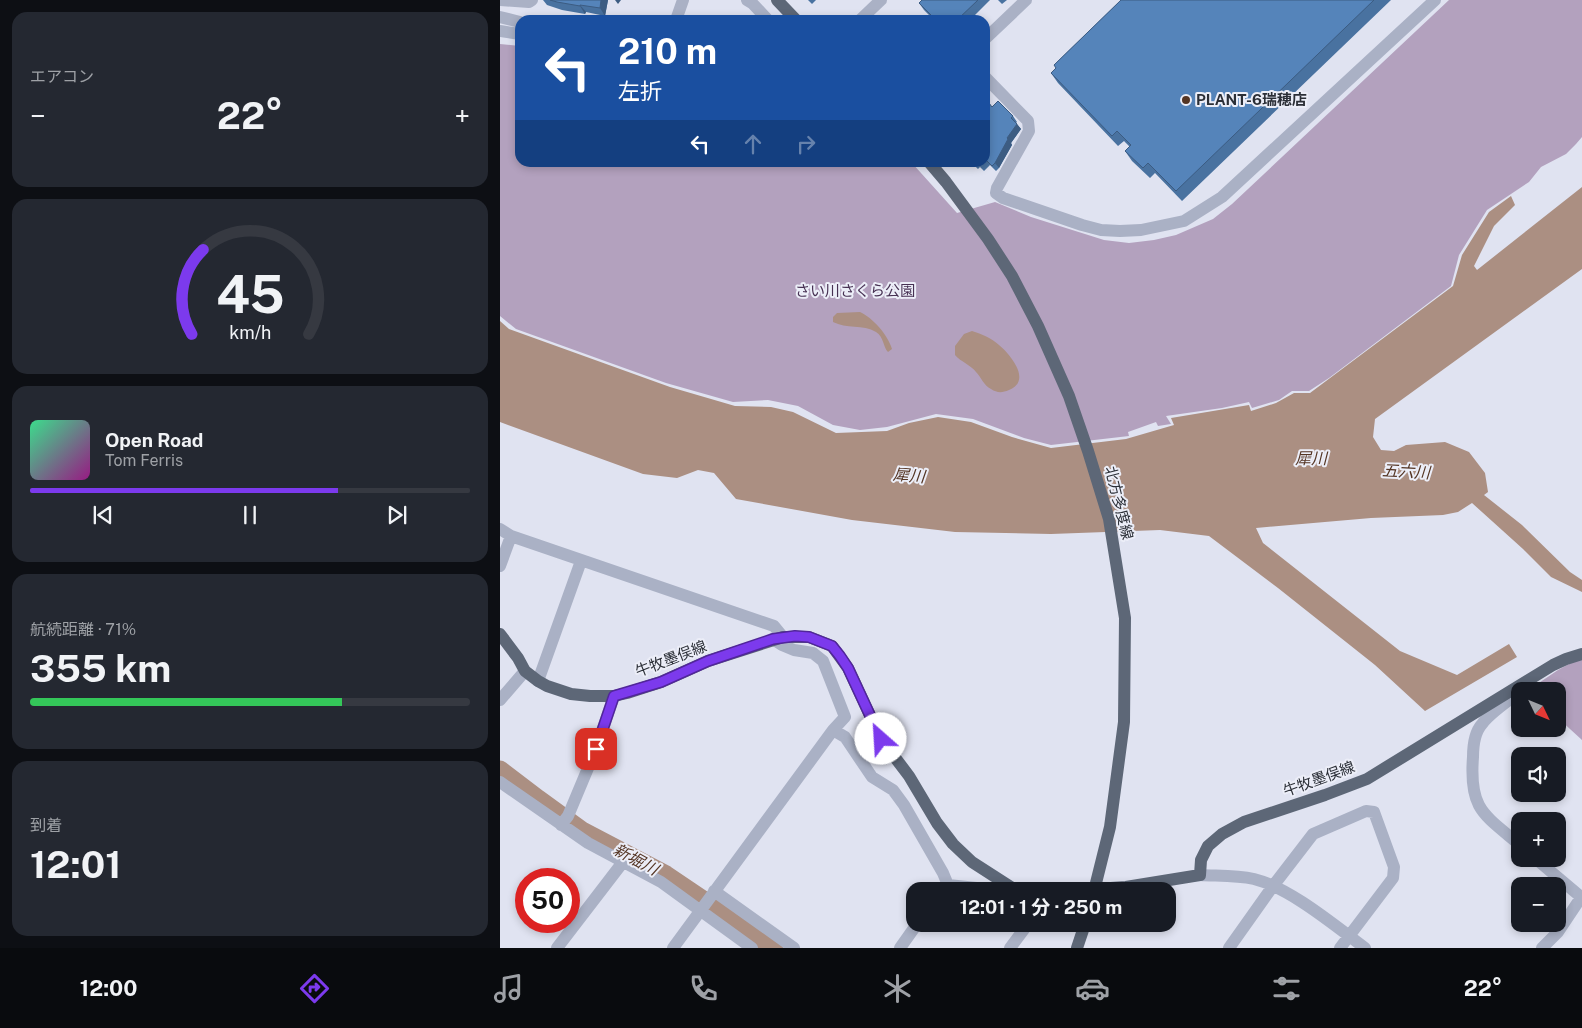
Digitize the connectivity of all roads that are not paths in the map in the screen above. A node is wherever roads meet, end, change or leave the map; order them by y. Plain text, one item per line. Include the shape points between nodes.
1 (500, 0) edge
2 (532, 0) edge
3 (683, 0) edge
4 (747, 0) edge
5 (777, 0) edge
6 (881, 0) edge
7 (1026, 0) edge
8 (1434, 0) edge
9 (678, 15) edge
10 (763, 15) edge
11 (791, 15) edge
12 (865, 15) edge
13 (500, 17) edge
14 (515, 21) edge
15 (500, 31) edge
16 (515, 33) edge
17 (990, 34) edge
18 (990, 82) edge
19 (933, 167) edge
20 (500, 529) edge
21 (511, 536) junction
22 (580, 561) junction
23 (500, 566) edge
24 (500, 634) edge
25 (778, 638) junction
26 (1582, 654) edge
27 (1553, 665) junction
28 (525, 671) junction
29 (538, 681) junction
30 (1531, 682) edge
31 (614, 696) junction
32 (1511, 699) edge
33 (500, 700) edge
34 (833, 730) junction
35 (501, 786) edge
36 (564, 821) junction
37 (1511, 837) edge
38 (622, 862) junction
39 (1546, 867) edge
40 (1200, 875) junction
41 (944, 882) edge
42 (1003, 882) edge
43 (1096, 882) edge
44 (1157, 882) edge
45 (1273, 886) junction
46 (1581, 896) edge
47 (707, 902) junction
48 (911, 932) edge
49 (1022, 932) edge
50 (1082, 932) edge
51 (1349, 936) junction
52 (557, 948) edge
53 (673, 948) edge
54 (752, 948) edge
55 (794, 948) edge
56 (900, 948) edge
57 (1010, 948) edge
58 (1077, 948) edge
59 (1229, 948) edge
60 (1340, 948) edge
61 (1364, 948) edge
62 (1542, 948) edge

1 - 2 street
3 - 9 street
4 - 10 street
5 - 11 main road
6 - 12 street
7 - 17 street
8 - 18 street via 1222,197 1184,221 1141,230 1102,230 1082,225 996,193 1029,131 1028,121
13 - 14 street
15 - 16 street
19 - 43 main road, 北方多度線 via 988,239 1038,326 1072,403 1109,519 1125,618 1124,722 1110,827
20 - 21 street
21 - 22 street
21 - 23 street
22 - 25 street via 774,626
22 - 29 street
24 - 28 main road, 牛牧墨俣線
25 - 31 main road, 牛牧墨俣線
25 - 34 street via 782,645 814,653 823,661 845,716
25 - 42 main road, 牛牧墨俣線 via 809,637 832,646 848,668 881,739 909,776 937,823 972,862
26 - 27 main road, 牛牧墨俣線
27 - 30 street
27 - 40 main road, 牛牧墨俣線 via 1367,779 1244,822 1222,834 1208,846
28 - 29 main road, 牛牧墨俣線
28 - 33 street
29 - 31 main road, 牛牧墨俣線 via 571,694
31 - 36 street via 596,749
32 - 37 street via 1481,724 1474,742 1471,778 1475,797 1484,814
34 - 41 street via 845,737 872,776 893,790 904,805 943,873
34 - 47 street
35 - 36 street
36 - 38 street via 588,844
38 - 47 street
38 - 52 street
39 - 46 street
40 - 44 main road
40 - 45 street via 1232,876
45 - 51 street
45 - 51 street via 1313,834 1366,811 1374,812 1394,867 1393,878
45 - 59 street
46 - 62 street via 1558,932
47 - 53 street
47 - 54 street
47 - 55 street
48 - 56 street
49 - 57 street
50 - 58 main road
51 - 60 street
51 - 61 street

